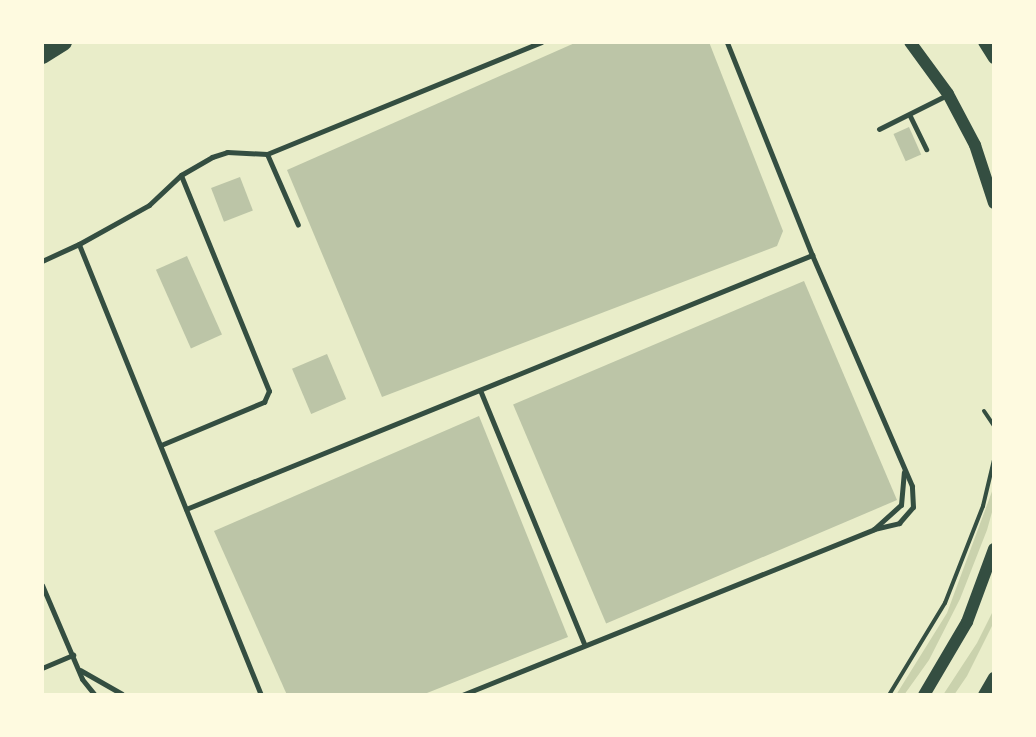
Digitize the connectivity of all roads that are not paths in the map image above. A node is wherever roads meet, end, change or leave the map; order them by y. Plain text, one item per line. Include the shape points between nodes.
1 (63, 42) edge
2 (541, 42) edge
3 (727, 42) edge
4 (910, 42) edge
5 (984, 42) edge
6 (42, 55) edge
7 (994, 58) edge
8 (948, 94) junction
9 (910, 116) junction
10 (879, 129) dead end
11 (926, 149) dead end
12 (267, 154) junction
13 (181, 175) junction
14 (994, 203) edge
15 (298, 225) dead end
16 (79, 244) junction
17 (812, 255) junction
18 (42, 261) edge
19 (480, 390) junction
20 (161, 445) junction
21 (904, 471) junction
22 (186, 509) junction
23 (874, 529) junction
24 (994, 549) edge
25 (42, 585) edge
26 (584, 644) junction
27 (73, 655) junction
28 (42, 668) edge
29 (79, 670) junction
30 (994, 678) edge
31 (121, 694) edge
32 (95, 695) edge
33 (139, 695) edge
34 (261, 695) edge
35 (462, 695) edge
36 (924, 695) edge
37 (984, 695) edge

1 - 6 highway
2 - 12 lane
3 - 17 lane
4 - 8 street
5 - 7 street
8 - 9 lane
8 - 14 street via 975,145
9 - 10 lane
9 - 11 lane
12 - 13 lane via 227,152
12 - 15 lane
13 - 16 lane via 149,205
13 - 20 lane via 269,391 264,402
16 - 18 lane
16 - 20 lane
17 - 19 lane
17 - 21 lane
19 - 22 lane
19 - 26 lane
20 - 22 lane
21 - 23 lane via 901,505
21 - 23 lane via 914,493 913,507 899,523
22 - 34 lane
23 - 26 lane
24 - 36 street via 967,622
25 - 27 lane
26 - 35 lane
27 - 28 lane
27 - 29 lane
29 - 31 lane
29 - 32 lane
30 - 37 street
31 - 33 lane

